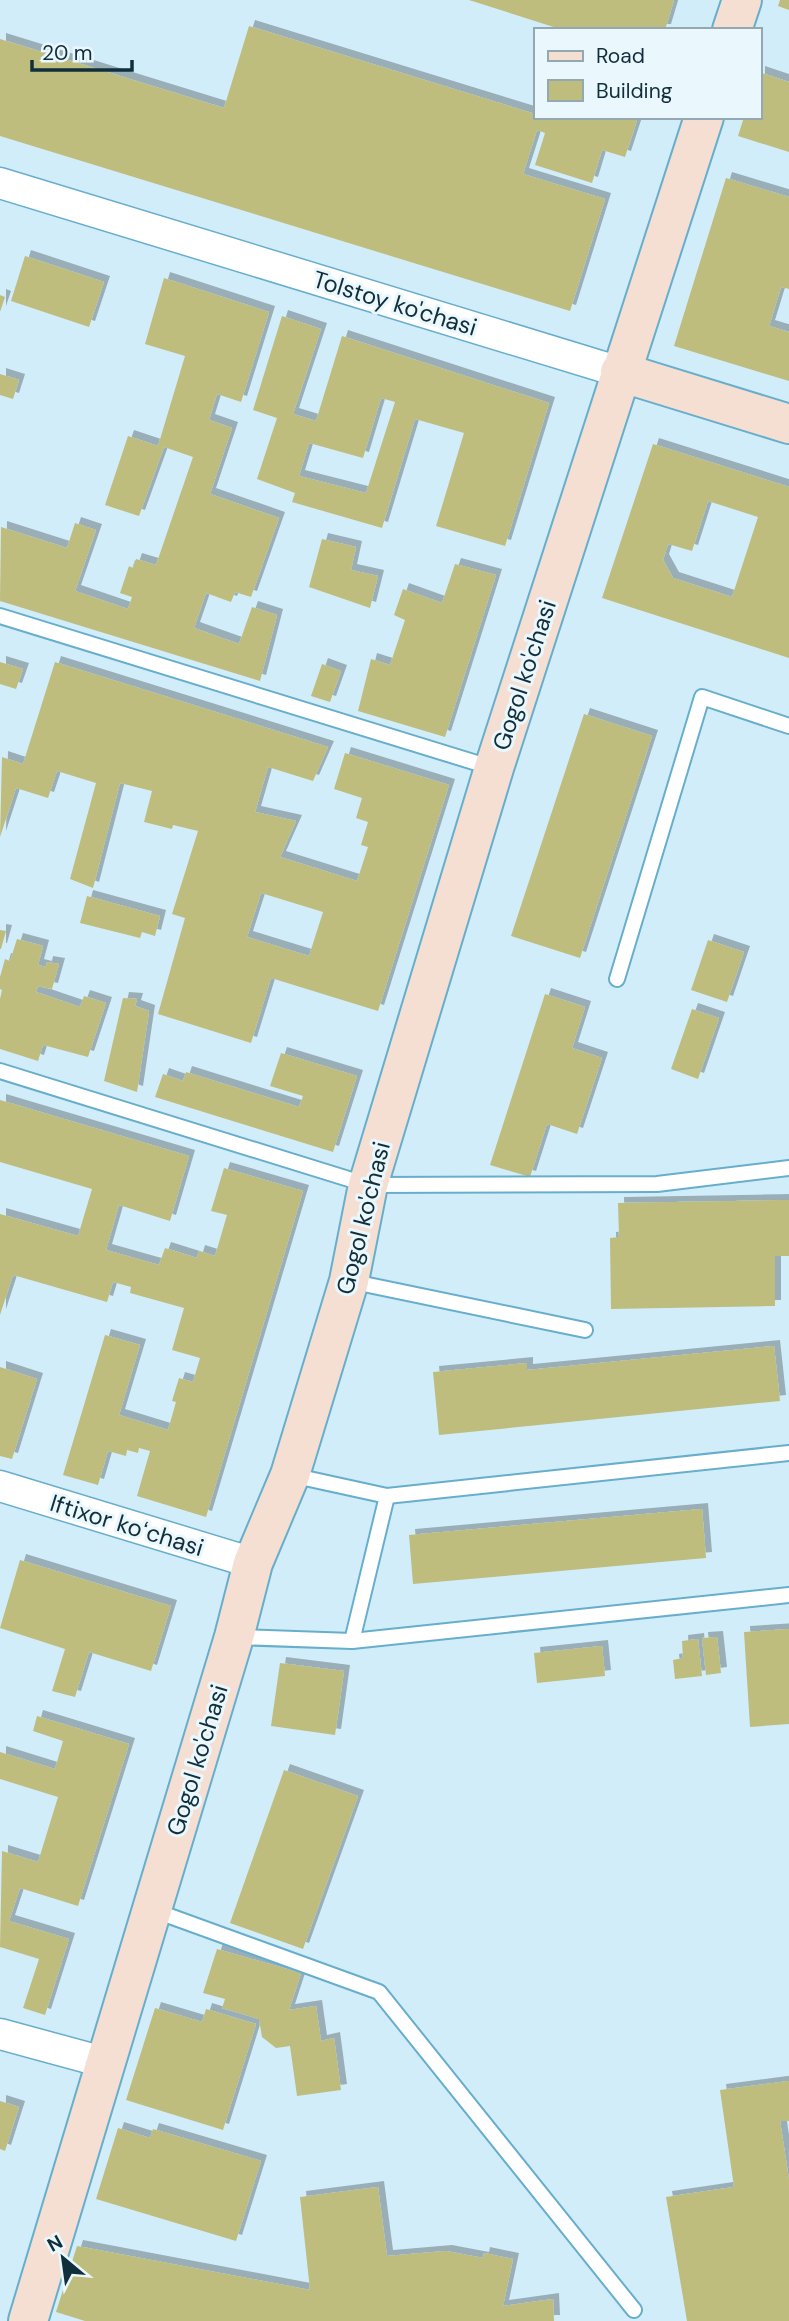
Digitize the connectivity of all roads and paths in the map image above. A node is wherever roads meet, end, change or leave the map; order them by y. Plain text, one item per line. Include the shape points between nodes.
1 (742, 0) edge
2 (733, 28) edge
3 (703, 119) edge
4 (0, 183) edge
5 (620, 372) junction
6 (789, 424) edge
7 (0, 616) edge
8 (789, 726) edge
9 (494, 768) junction
10 (617, 979) dead end
11 (0, 1071) edge
12 (789, 1168) edge
13 (368, 1185) junction
14 (349, 1281) junction
15 (585, 1329) dead end
16 (789, 1453) edge
17 (290, 1475) junction
18 (0, 1486) edge
19 (387, 1496) junction
20 (253, 1563) junction
21 (789, 1595) edge
22 (234, 1637) junction
23 (352, 1641) junction
24 (151, 1909) junction
25 (0, 2035) edge
26 (107, 2063) junction
27 (634, 2310) dead end
28 (28, 2321) edge

1 - 2 main road
3 - 5 main road, Gogol ko'chasi
4 - 5 street, Tolstoy ko'chasi
5 - 6 main road, Tolstoy ko'chasi
5 - 9 main road, Gogol ko'chasi
7 - 9 lane
8 - 10 lane via 702,696
9 - 13 main road, Gogol ko'chasi
11 - 13 lane
12 - 13 lane via 657,1184
13 - 14 main road, Gogol ko'chasi
14 - 15 lane
14 - 17 main road, Gogol ko'chasi
16 - 19 lane
17 - 19 lane
17 - 20 main road, Gogol ko'chasi
18 - 20 street, Iftixor koʻchasi
19 - 23 lane
20 - 22 main road, Gogol ko'chasi
21 - 23 lane
22 - 23 lane
22 - 24 main road, Gogol ko'chasi
24 - 26 main road, Gogol ko'chasi
24 - 27 lane via 379,1992
25 - 26 street
26 - 28 main road, Gogol ko'chasi

